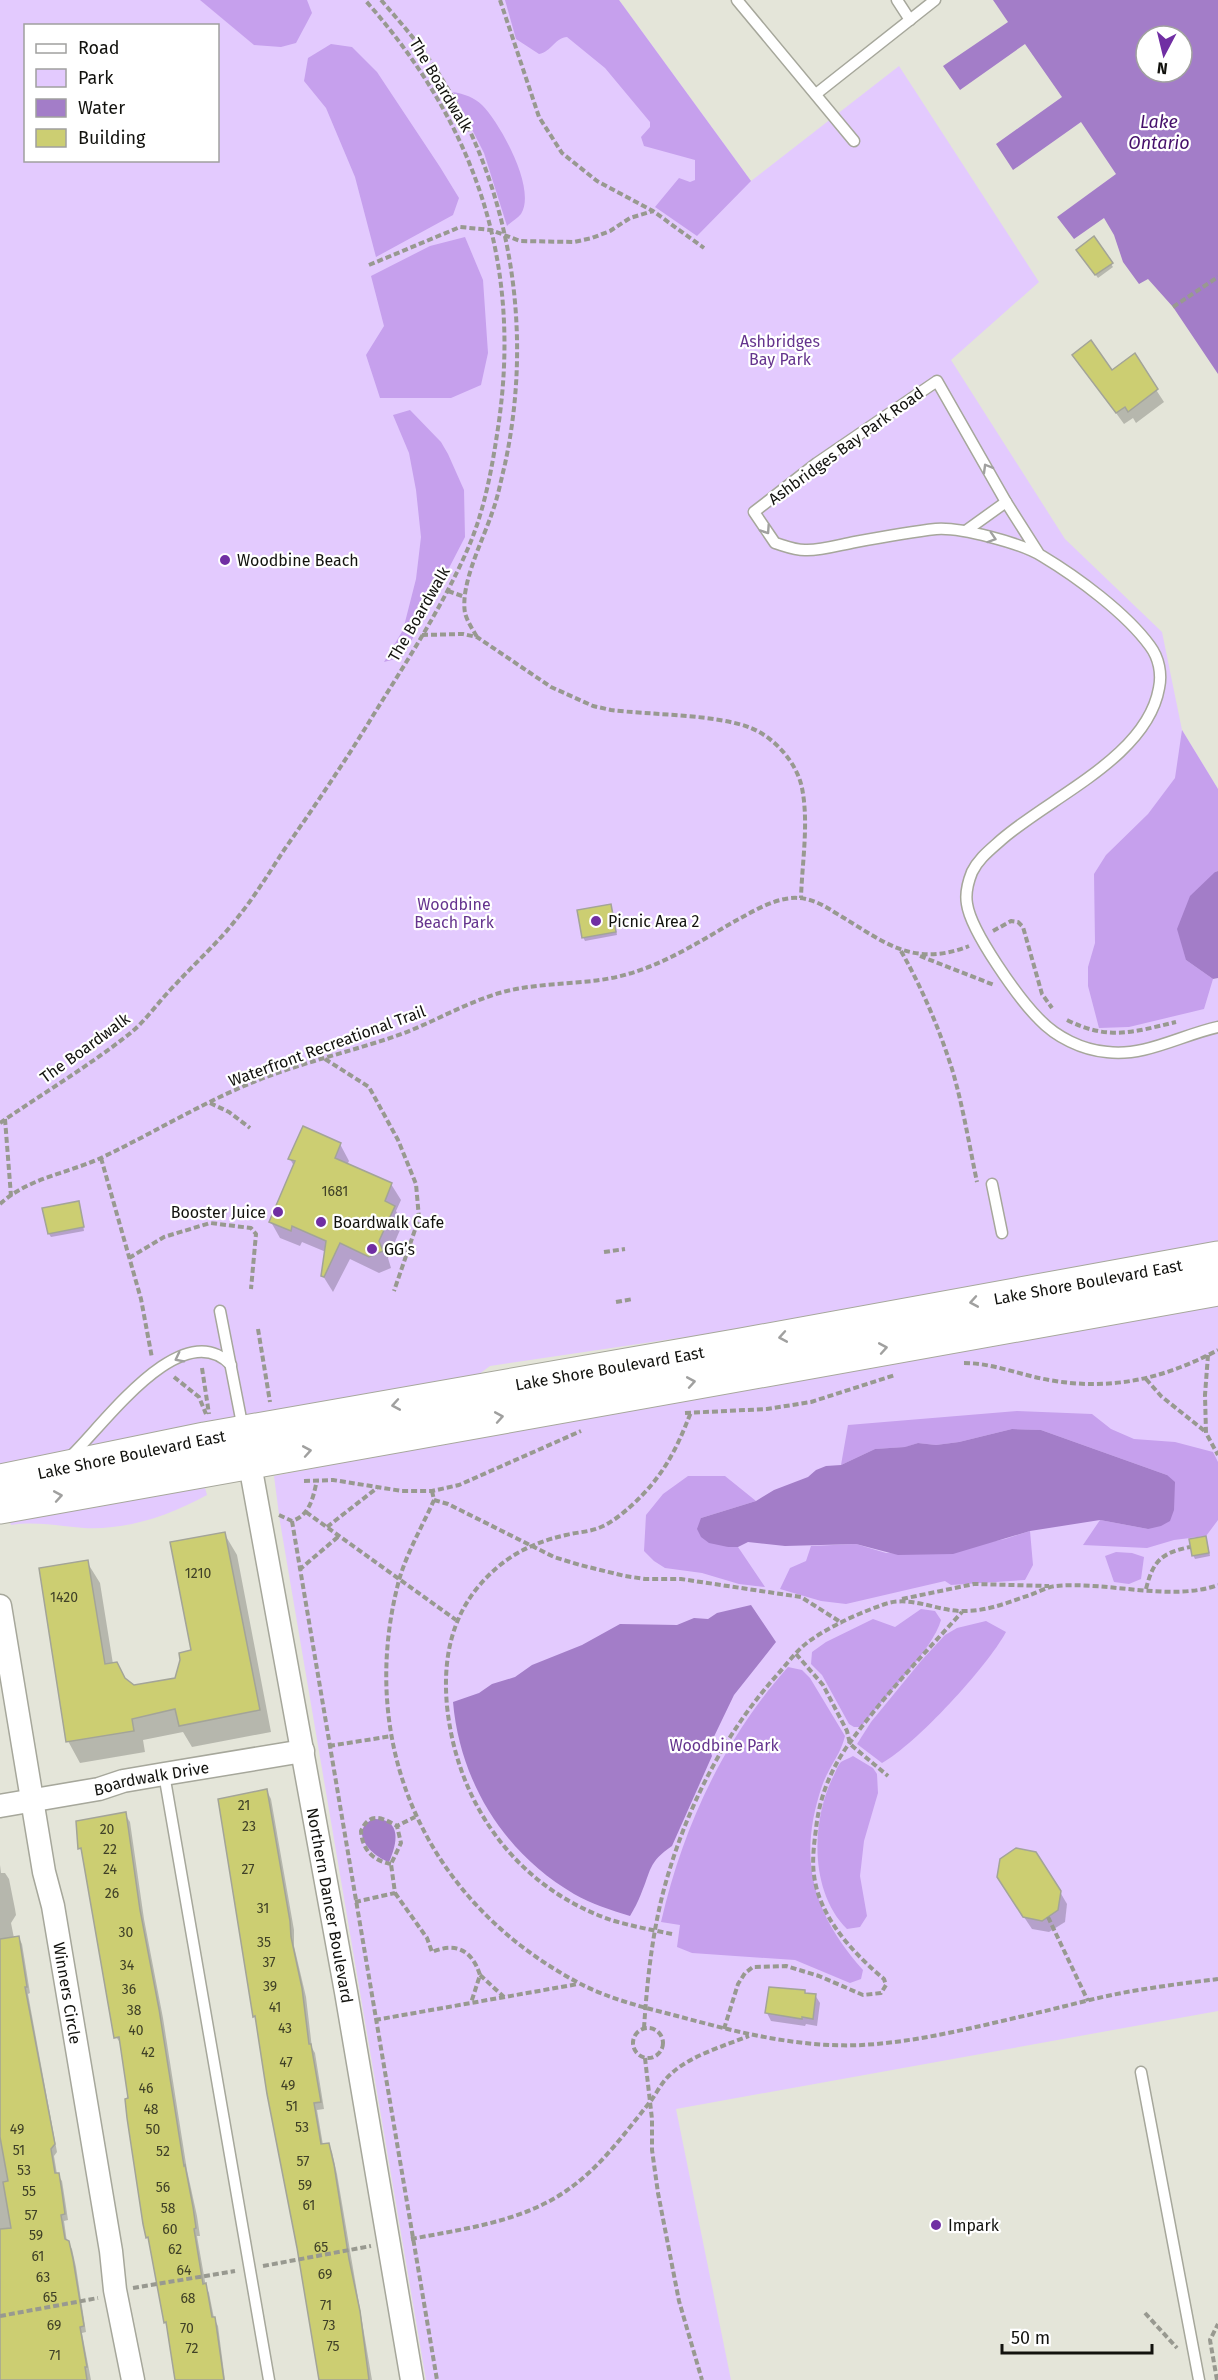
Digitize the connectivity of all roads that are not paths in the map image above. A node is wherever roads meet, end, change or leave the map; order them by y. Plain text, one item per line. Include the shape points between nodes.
1 (737, 0) edge
2 (897, 0) edge
3 (935, 0) edge
4 (910, 20) junction
5 (816, 94) junction
6 (854, 141) dead end
7 (1006, 502) junction
8 (967, 530) junction
9 (1040, 554) junction
10 (1218, 1027) edge
11 (992, 1184) dead end
12 (1002, 1233) dead end
13 (1218, 1258) edge
14 (1218, 1289) edge
15 (220, 1311) dead end
16 (231, 1365) junction
17 (253, 1434) junction
18 (48, 1472) junction
19 (0, 1481) edge
20 (0, 1507) edge
21 (0, 1606) edge
22 (303, 1751) junction
23 (164, 1774) junction
24 (32, 1801) junction
25 (0, 1806) edge
26 (1141, 2072) dead end
27 (133, 2380) edge
28 (270, 2380) edge
29 (412, 2380) edge
30 (1199, 2380) edge

1 - 5 lane
2 - 4 lane
3 - 4 lane
4 - 5 lane
5 - 6 lane
7 - 8 lane
7 -> 8 lane, Ashbridges Bay Park Road via 937,381 817,463 754,512 775,543 804,551 941,529
7 - 9 lane, Ashbridges Bay Park Road
8 -> 9 lane, Ashbridges Bay Park Road
9 - 10 lane, Ashbridges Bay Park Road via 1119,611 1151,647 1161,679 1152,712 1134,738 981,858 967,887 969,914 1015,990 1039,1020 1074,1043 1105,1053 1145,1050
11 - 12 lane
13 -> 17 highway, Lake Shore Boulevard East
17 -> 14 highway, Lake Shore Boulevard East
15 - 16 lane
16 - 17 lane
16 -> 18 lane via 211,1352 196,1350 178,1357 151,1375 71,1456
17 - 18 highway, Lake Shore Boulevard East
20 -> 17 highway, Lake Shore Boulevard East
17 - 22 street, Northern Dancer Boulevard
18 - 19 highway, Lake Shore Boulevard East
21 - 24 street, Winners Circle
22 - 23 street, Boardwalk Drive
22 - 29 street, Northern Dancer Boulevard
23 - 24 street, Boardwalk Drive
23 - 28 lane
24 - 25 street, Boardwalk Drive
24 - 27 street, Winners Circle
26 - 30 lane

